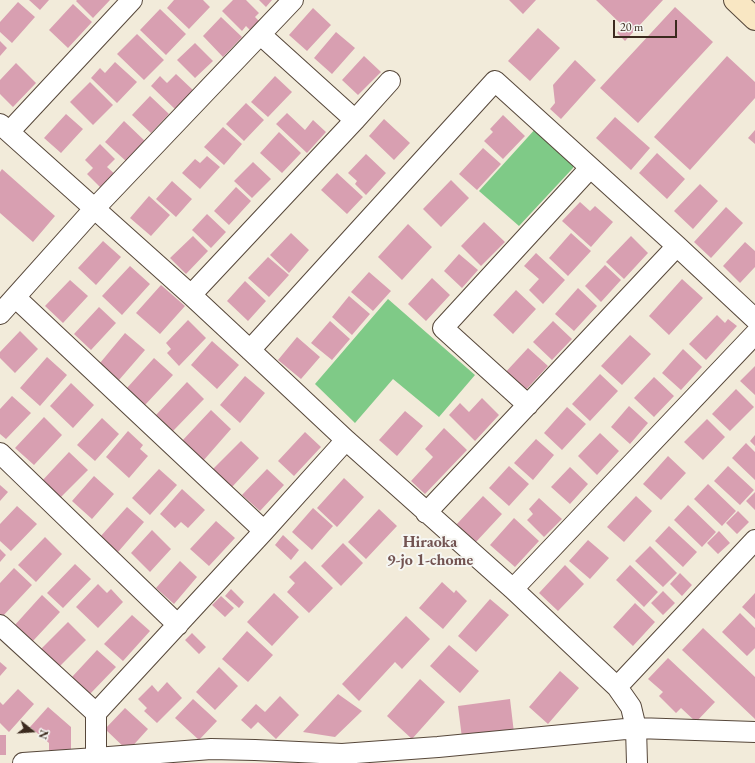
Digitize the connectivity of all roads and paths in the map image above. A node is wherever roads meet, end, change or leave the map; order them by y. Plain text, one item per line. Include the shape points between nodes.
1 (132, 0) edge
2 (293, 0) edge
3 (735, 0) edge
4 (755, 19) edge
5 (261, 35) junction
6 (390, 81) dead end
7 (355, 120) junction
8 (4, 128) edge
9 (590, 168) junction
10 (94, 209) junction
11 (677, 246) junction
12 (191, 295) junction
13 (16, 298) junction
14 (0, 314) edge
15 (755, 319) edge
16 (755, 334) edge
17 (250, 350) junction
18 (528, 405) junction
19 (346, 440) junction
20 (0, 453) edge
21 (426, 513) junction
22 (264, 531) junction
23 (755, 540) edge
24 (513, 589) junction
25 (0, 625) edge
26 (178, 625) junction
27 (618, 687) junction
28 (96, 713) junction
29 (636, 728) junction
30 (755, 732) edge
31 (211, 756) edge
32 (96, 758) junction
33 (23, 763) edge
34 (637, 763) edge

1 - 8 street
2 - 5 street
3 - 4 main road
5 - 7 street
5 - 10 street
6 - 7 street
7 - 12 street
8 - 10 street
9 - 11 street
9 - 17 street via 495,81
9 - 18 street via 444,328
10 - 12 street
10 - 13 street
11 - 15 street
11 - 18 street
12 - 17 street
13 - 14 street
13 - 22 street
16 - 24 street
17 - 19 street
18 - 21 street
19 - 21 street
19 - 22 street
20 - 26 street
21 - 24 street
22 - 26 street
23 - 27 street
24 - 27 street
25 - 28 street
26 - 28 street
27 - 29 street via 631,707
28 - 32 street
29 - 30 street
29 - 31 street via 342,754 255,750
29 - 34 street
31 - 32 street
32 - 33 street

